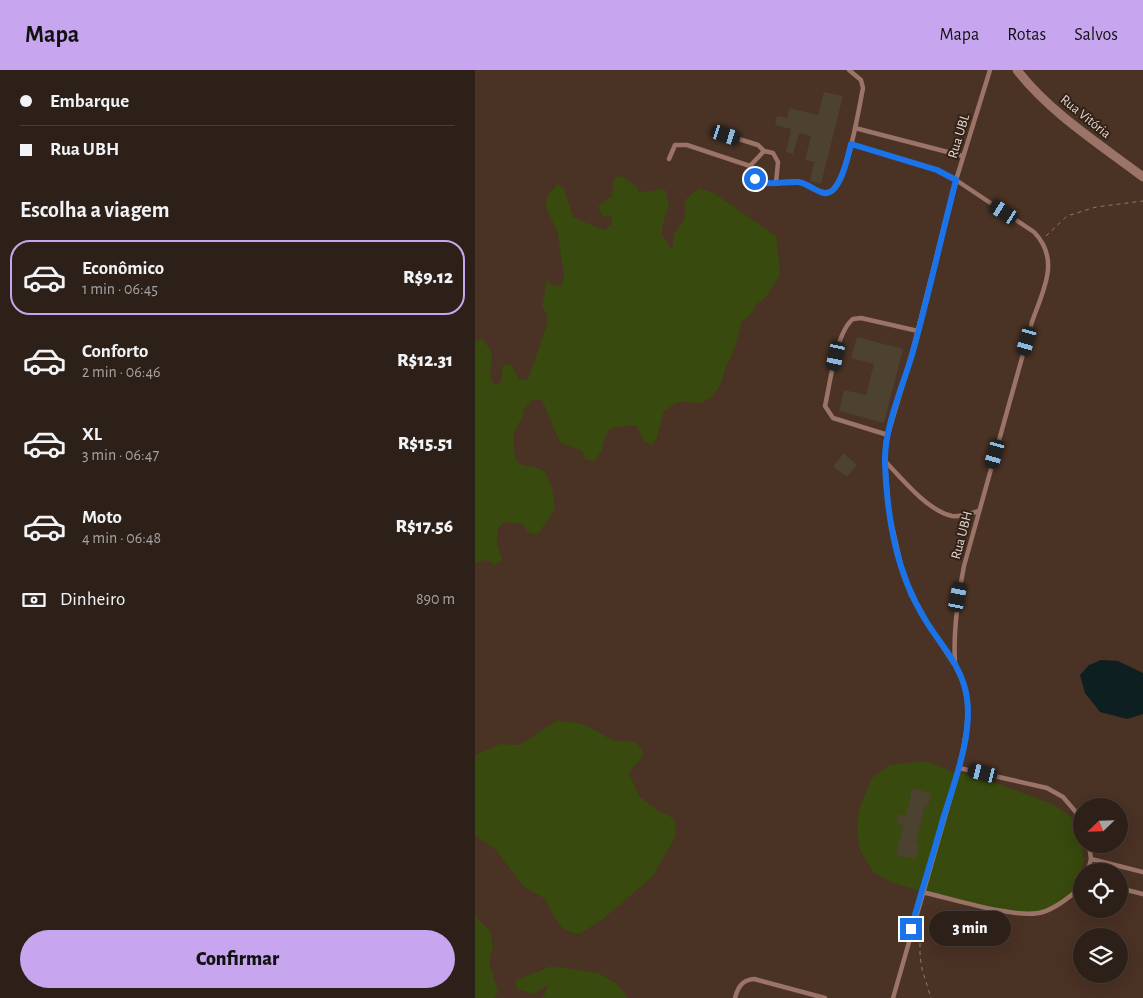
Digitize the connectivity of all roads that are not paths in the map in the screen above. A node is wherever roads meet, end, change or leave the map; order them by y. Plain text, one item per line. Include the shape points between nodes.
1 (849, 70) edge
2 (990, 70) edge
3 (1017, 70) edge
4 (855, 128) junction
5 (726, 135) dead end
6 (851, 144) junction
7 (764, 151) junction
8 (963, 156) junction
9 (669, 158) dead end
10 (750, 166) junction
11 (1143, 177) edge
12 (956, 180) junction
13 (777, 183) junction
14 (918, 331) junction
15 (887, 435) junction
16 (885, 461) junction
17 (979, 511) junction
18 (955, 665) junction
19 (959, 768) junction
20 (1073, 809) edge
21 (1090, 853) edge
22 (1091, 859) junction
23 (1090, 863) edge
24 (1143, 872) edge
25 (1128, 890) edge
26 (922, 892) junction
27 (1073, 894) edge
28 (1143, 894) edge
29 (735, 998) edge
30 (825, 998) edge
31 (893, 998) edge

1 - 4 lane via 861,80 863,88
2 - 8 lane, Rua UBL
3 - 11 street, Rua Vitória via 1062,115
4 - 6 lane
4 - 8 lane
5 - 7 lane via 757,145
6 - 12 lane via 937,170
6 - 13 lane via 839,183 831,191 823,193 799,182
7 - 10 lane
7 - 13 lane via 773,153 779,162
8 - 12 lane, Rua UBL
9 - 10 lane via 675,145 687,145
10 - 13 lane via 758,181
12 - 14 lane, Rua UBL
12 - 17 lane, Rua UBH via 1034,232 1049,255 1045,285
14 - 15 lane, Rua UBL
14 - 15 lane via 861,318 853,319 844,328 840,339 825,406 833,418
15 - 16 lane, Rua UBL
16 - 17 lane via 937,510 952,516
16 - 18 lane, Rua UBL via 889,513 903,574 911,595
17 - 18 lane, Rua UBH via 958,597
18 - 19 lane, Rua UBH via 965,685 967,704 967,731
19 - 20 lane via 1047,788 1063,797
19 - 26 lane, Rua UBH
21 - 22 lane
22 - 23 lane
22 - 24 lane
25 - 28 lane
26 - 27 lane via 1028,915 1054,907
26 - 31 lane, Rua UBH
29 - 30 lane via 740,985 754,979

